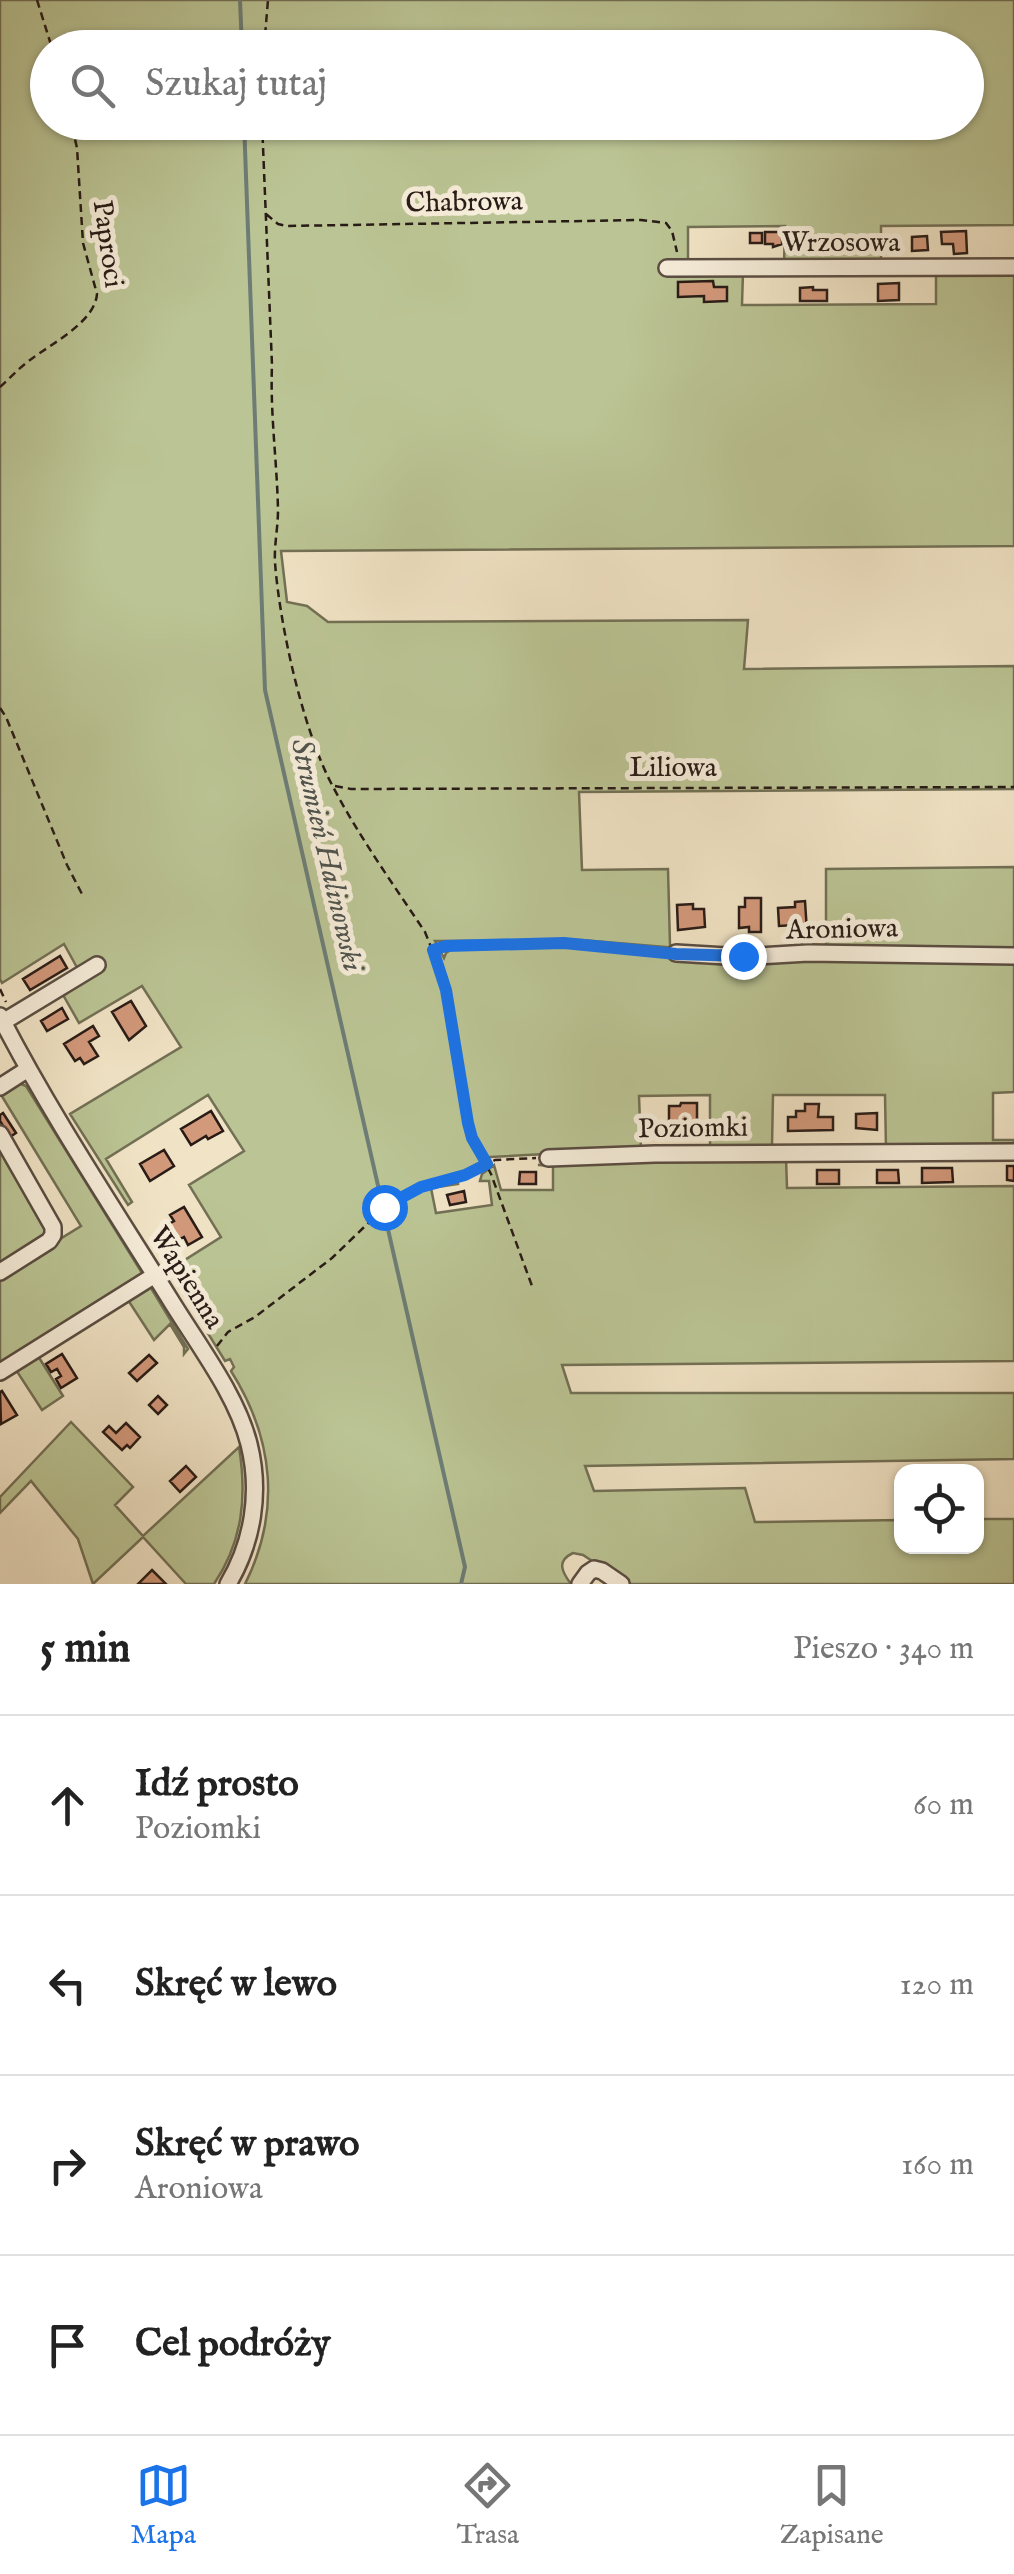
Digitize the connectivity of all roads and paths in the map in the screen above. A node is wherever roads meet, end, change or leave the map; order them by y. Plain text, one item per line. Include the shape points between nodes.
1 (37, 0) edge
2 (268, 0) edge
3 (46, 30) edge
4 (266, 30) edge
5 (75, 140) edge
6 (263, 140) edge
7 (266, 214) junction
8 (1014, 267) edge
9 (674, 268) joint
10 (0, 388) edge
11 (0, 708) edge
12 (334, 786) junction
13 (1014, 787) edge
14 (84, 898) dead end
15 (433, 950) junction
16 (676, 954) joint
17 (1014, 956) edge
18 (97, 965) dead end
19 (2, 1019) edge
20 (28, 1069) junction
21 (0, 1086) edge
22 (0, 1134) edge
23 (1014, 1152) edge
24 (548, 1158) joint
25 (487, 1164) junction
26 (0, 1272) edge
27 (155, 1275) junction
28 (532, 1286) dead end
29 (207, 1358) junction
30 (0, 1372) edge
31 (228, 1584) edge
32 (580, 1584) edge
33 (622, 1584) edge

1 - 3 path
2 - 4 path
5 - 10 path, Paproci via 96,302
6 - 7 path
7 - 9 path, Chabrowa via 287,226 666,223
7 - 12 path via 275,563 298,689
8 - 9 street, Wrzosowa
11 - 14 path
12 - 13 path, Liliowa
12 - 15 path
15 - 16 path via 564,943
15 - 25 path via 468,1123
16 - 17 street, Aroniowa
18 - 19 street
19 - 20 street, Wapienna
20 - 21 street
20 - 27 street, Wapienna
22 - 26 street via 53,1227 49,1241
23 - 24 street, Poziomki
24 - 25 path
25 - 28 path
25 - 29 path via 384,1207 332,1258 228,1332
27 - 29 street, Wapienna
27 - 30 street
29 - 31 street, Wapienna via 244,1426 254,1469 251,1528
32 - 33 street via 594,1569

